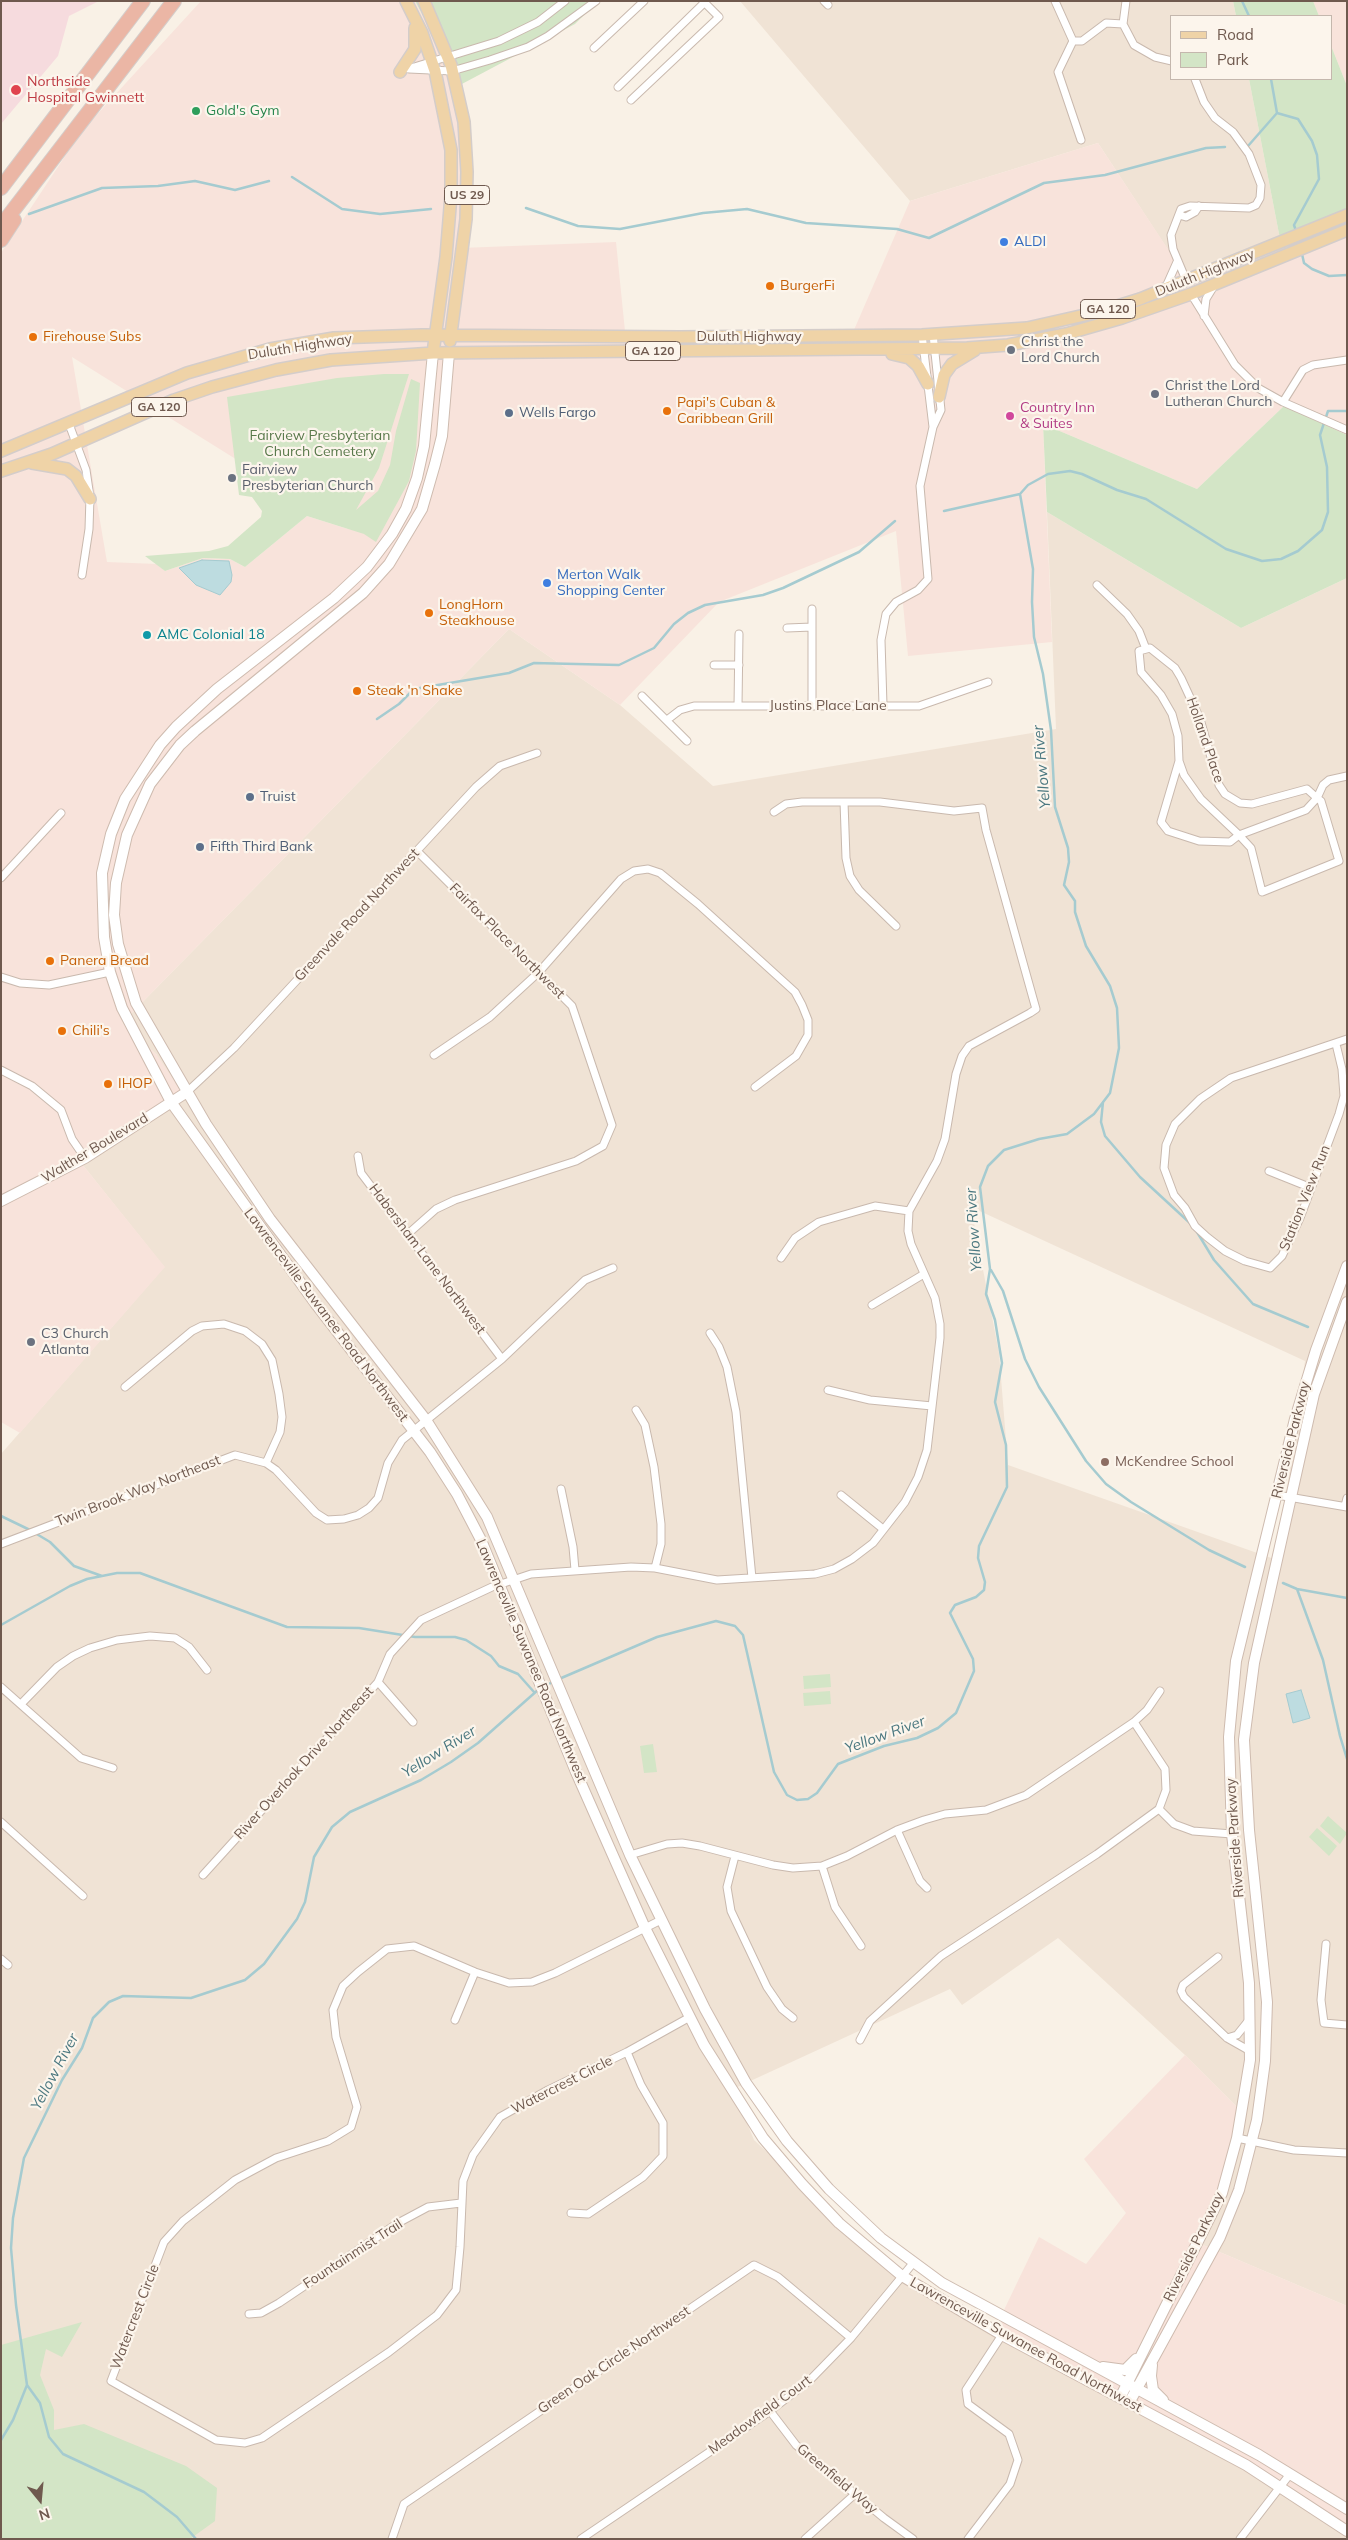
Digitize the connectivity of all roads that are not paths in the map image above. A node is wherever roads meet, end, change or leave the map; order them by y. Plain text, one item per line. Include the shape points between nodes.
1 (143, 1) edge
2 (174, 1) edge
3 (406, 1) edge
4 (424, 1) edge
5 (565, 1) edge
6 (596, 1) edge
7 (644, 1) edge
8 (1056, 1) edge
9 (1126, 1) edge
10 (703, 2) edge
11 (413, 14) junction
12 (1123, 25) junction
13 (1073, 41) junction
14 (594, 48) dead end
15 (448, 57) junction
16 (1170, 61) edge
17 (433, 66) junction
18 (452, 71) junction
19 (400, 72) dead end
20 (1195, 80) edge
21 (618, 87) dead end
22 (631, 100) dead end
23 (1081, 140) dead end
24 (1, 188) edge
25 (32, 189) junction
26 (1347, 215) edge
27 (1, 226) edge
28 (1347, 230) edge
29 (1, 240) edge
30 (1258, 252) junction
31 (1177, 262) junction
32 (1186, 280) junction
33 (1214, 284) junction
34 (1165, 290) junction
35 (1191, 294) junction
36 (1204, 316) junction
37 (1122, 318) junction
38 (437, 335) junction
39 (451, 335) junction
40 (927, 335) junction
41 (983, 347) junction
42 (873, 349) junction
43 (929, 349) junction
44 (433, 353) junction
45 (449, 353) junction
46 (1347, 360) edge
47 (928, 384) junction
48 (939, 397) junction
49 (1283, 402) junction
50 (69, 424) junction
51 (933, 427) junction
52 (1347, 430) edge
53 (76, 443) junction
54 (1, 451) edge
55 (28, 462) junction
56 (1, 471) edge
57 (90, 499) junction
58 (82, 575) dead end
59 (1097, 585) dead end
60 (812, 609) dead end
61 (812, 627) junction
62 (787, 628) dead end
63 (739, 634) dead end
64 (1146, 649) junction
65 (714, 665) dead end
66 (739, 665) junction
67 (988, 682) dead end
68 (642, 696) dead end
69 (883, 705) junction
70 (738, 706) junction
71 (812, 706) junction
72 (667, 720) junction
73 (688, 741) dead end
74 (537, 752) dead end
75 (1179, 761) junction
76 (1347, 776) edge
77 (1317, 798) junction
78 (844, 802) junction
79 (774, 812) dead end
80 (61, 813) dead end
81 (1239, 835) junction
82 (417, 851) junction
83 (1, 878) edge
84 (896, 926) dead end
85 (110, 972) junction
86 (539, 972) junction
87 (1, 977) edge
88 (1347, 1039) edge
89 (1336, 1044) junction
90 (434, 1056) dead end
91 (1, 1070) edge
92 (755, 1087) dead end
93 (187, 1092) junction
94 (172, 1102) junction
95 (358, 1156) dead end
96 (85, 1158) junction
97 (1269, 1171) dead end
98 (1310, 1187) junction
99 (1, 1201) edge
100 (909, 1211) junction
101 (409, 1233) junction
102 (781, 1258) dead end
103 (1347, 1266) edge
104 (613, 1268) dead end
105 (924, 1274) junction
106 (1347, 1302) edge
107 (872, 1305) dead end
108 (710, 1333) dead end
109 (502, 1359) junction
110 (126, 1387) dead end
111 (828, 1390) dead end
112 (932, 1406) junction
113 (636, 1410) dead end
114 (426, 1420) junction
115 (413, 1430) junction
116 (266, 1463) junction
117 (561, 1489) dead end
118 (841, 1495) dead end
119 (1277, 1495) junction
120 (1291, 1497) junction
121 (1347, 1498) edge
122 (1346, 1506) edge
123 (883, 1528) junction
124 (1, 1544) edge
125 (655, 1568) junction
126 (574, 1570) junction
127 (752, 1578) junction
128 (513, 1580) junction
129 (498, 1584) junction
130 (207, 1670) dead end
131 (378, 1682) junction
132 (1, 1687) edge
133 (1160, 1691) dead end
134 (21, 1704) junction
135 (414, 1722) dead end
136 (1134, 1722) junction
137 (113, 1768) dead end
138 (1159, 1809) junction
139 (1, 1822) edge
140 (897, 1830) junction
141 (1232, 1834) junction
142 (630, 1855) junction
143 (735, 1856) junction
144 (822, 1866) junction
145 (203, 1875) dead end
146 (927, 1888) dead end
147 (83, 1896) dead end
148 (662, 1920) junction
149 (645, 1928) junction
150 (1326, 1944) dead end
151 (861, 1946) dead end
152 (1218, 1957) dead end
153 (1, 1959) edge
154 (8, 1965) dead end
155 (476, 1972) junction
156 (690, 2016) junction
157 (792, 2018) dead end
158 (455, 2020) dead end
159 (1250, 2020) junction
160 (1347, 2024) edge
161 (1227, 2038) junction
162 (860, 2040) dead end
163 (1250, 2050) junction
164 (627, 2052) junction
165 (1237, 2138) junction
166 (1253, 2141) junction
167 (1347, 2153) edge
168 (461, 2203) junction
169 (572, 2213) dead end
170 (914, 2262) junction
171 (902, 2276) junction
172 (249, 2314) dead end
173 (1002, 2334) junction
174 (851, 2338) junction
175 (1144, 2351) junction
176 (1153, 2360) junction
177 (1089, 2363) junction
178 (1127, 2384) junction
179 (1136, 2390) junction
180 (1125, 2401) junction
181 (1171, 2408) junction
182 (770, 2411) junction
183 (1290, 2474) junction
184 (1280, 2487) junction
185 (855, 2494) junction
186 (1347, 2509) edge
187 (1347, 2531) edge
188 (392, 2539) edge
189 (581, 2539) edge
190 (806, 2539) edge
191 (913, 2539) edge
192 (968, 2539) edge
193 (1240, 2539) edge

1 - 24 highway
2 - 25 highway
3 - 11 main road, US 29
4 - 15 main road, US 29
5 - 15 street via 538,22 499,41
6 - 18 street via 548,36 528,46
7 - 14 street
8 - 13 street
9 - 12 street
10 - 21 street
10 - 22 street via 719,17
11 - 17 main road, US 29
11 - 19 main road via 415,50
12 - 13 street via 1106,23 1082,41
12 - 16 street via 1134,45 1155,57
13 - 23 street via 1058,72
15 - 17 street
15 - 18 main road, US 29
17 - 18 street
17 - 38 main road, US 29 via 446,123 451,174
18 - 39 main road, US 29 via 464,122 467,172 466,219
20 - 31 street via 1204,102 1249,154 1260,185 1260,198 1249,208 1200,206 1186,217 1179,215 1171,234
25 - 27 highway
25 - 29 highway
26 - 30 main road, Duluth Highway / GA 120
28 - 33 main road, Duluth Highway / GA 120
30 - 32 main road, Duluth Highway / GA 120
30 - 35 main road via 1255,259 1203,282
31 - 32 street
31 - 34 street
32 - 34 main road, Duluth Highway / GA 120
32 - 37 main road via 1174,296
33 - 35 main road, Duluth Highway / GA 120
33 - 36 street via 1206,299
34 - 40 main road, Duluth Highway / GA 120 via 1098,312 1027,328
35 - 36 street
35 - 37 main road, Duluth Highway / GA 120
36 - 49 street via 1245,376 1258,388
37 - 41 main road, Duluth Highway / GA 120 via 1066,334
38 - 39 main road, Duluth Highway / GA 120
38 - 44 main road
38 - 50 main road, Duluth Highway / GA 120 via 334,338 270,349 187,373
39 - 40 main road, Duluth Highway / GA 120
39 - 45 main road, US 29
40 - 43 street
40 - 43 street
41 - 43 main road, Duluth Highway / GA 120
41 - 48 main road via 963,355 952,364 944,376
42 - 43 main road, Duluth Highway / GA 120
42 - 45 main road, Duluth Highway / GA 120
42 - 47 main road via 909,358 918,366
43 - 47 street
43 - 48 street
44 - 45 main road, Duluth Highway / GA 120
44 - 53 main road, Duluth Highway / GA 120 via 331,360 244,377 174,400
44 - 85 main road, Lawrenceville Suwanee Road Northwest via 424,446 417,478 406,509 392,534 367,567 217,689 176,727 160,745 125,799 111,834 102,873 104,937
45 - 93 main road, Lawrenceville Suwanee Road Northwest via 442,436 422,509 389,564 373,582 190,736 150,784 127,835 118,874 114,915 118,944 136,1003
46 - 49 street via 1313,365 1303,370
47 - 51 street
48 - 51 street via 941,410
49 - 52 street
50 - 53 street
50 - 54 main road, Duluth Highway / GA 120
51 - 69 street via 920,486 928,579 918,590 896,602 886,614 881,640
53 - 55 main road, Duluth Highway / GA 120
53 - 57 street via 86,470
55 - 56 main road, Duluth Highway / GA 120
55 - 57 main road via 67,469 76,476
57 - 58 street
59 - 64 street via 1127,614 1139,630
60 - 61 street
61 - 62 street
61 - 71 street
63 - 66 street
64 - 75 street via 1139,651 1141,672 1172,714 1178,736
64 - 77 street, Holland Place via 1161,655 1181,678 1196,708 1219,785 1226,794 1240,803 1252,804 1307,789
65 - 66 street
66 - 70 street
67 - 69 street, Justins Place Lane via 919,706
68 - 72 street
69 - 71 street, Justins Place Lane
70 - 71 street, Justins Place Lane
70 - 72 street, Justins Place Lane via 694,706 680,710
72 - 73 street
74 - 82 street, Greenvale Road Northwest via 500,766
75 - 81 street via 1184,775 1202,799
75 - 81 street via 1161,822 1168,831 1199,841 1230,842
76 - 77 street via 1322,785
77 - 81 street via 1306,810
77 - 81 street via 1339,861 1262,892 1251,848
78 - 79 street via 786,804
78 - 84 street via 846,858 850,876 859,890
78 - 100 street via 880,802 954,811 982,808 1036,1009 969,1046 962,1056 945,1139 937,1161
80 - 83 street
82 - 86 street, Fairfax Place Northwest
82 - 93 street, Greenvale Road Northwest via 234,1048
85 - 87 street via 49,986 20,984
85 - 94 main road, Lawrenceville Suwanee Road Northwest via 122,1008
86 - 90 street via 490,1017
86 - 92 street via 621,879 634,871 648,869 660,873 795,992 802,1005 808,1020 808,1035 796,1056
86 - 101 street, Fairfax Place Northwest via 572,1006 612,1124 603,1146 576,1160 454,1200 436,1209
88 - 89 street, Station View Run
89 - 98 street, Station View Run via 1344,1096
89 - 98 street, Station View Run via 1231,1078 1200,1099 1175,1124 1166,1145 1164,1168 1174,1195 1207,1237 1246,1261 1270,1268 1282,1256
91 - 96 street via 32,1086 61,1110 72,1139
93 - 94 main road, Walther Boulevard
93 - 114 main road, Lawrenceville Suwanee Road Northwest via 278,1230
94 - 96 main road, Walther Boulevard
94 - 115 main road, Lawrenceville Suwanee Road Northwest via 315,1303
95 - 101 street, Habersham Lane Northwest via 361,1173
96 - 99 main road, Walther Boulevard
97 - 98 street
100 - 102 street via 875,1206 819,1222 795,1238
100 - 105 street, River Overlook Drive Northeast via 911,1244
101 - 109 street, Habersham Lane Northwest
103 - 119 main road, Riverside Parkway via 1297,1411
104 - 109 street, Twin Brook Way Northeast via 585,1280
105 - 107 street
105 - 112 street, River Overlook Drive Northeast via 935,1298 940,1324
106 - 120 main road, Riverside Parkway via 1314,1394
108 - 127 street via 719,1347 732,1391
109 - 114 street, Twin Brook Way Northeast
110 - 116 street via 192,1331 224,1324 245,1331 262,1344 272,1360 279,1394 280,1432
111 - 112 street via 870,1400
112 - 123 street, River Overlook Drive Northeast via 927,1450 918,1477 905,1502
113 - 125 street via 645,1425 661,1524 661,1544
114 - 115 street, Twin Brook Way Northeast
114 - 128 main road, Lawrenceville Suwanee Road Northwest via 487,1517
115 - 116 street, Twin Brook Way Northeast via 397,1445 378,1498 358,1515 344,1519 327,1520 316,1513
115 - 129 main road, Lawrenceville Suwanee Road Northwest via 457,1494 481,1540
116 - 124 street, Twin Brook Way Northeast via 235,1455 222,1458
117 - 126 street via 573,1547
118 - 123 street
119 - 120 street
119 - 141 main road, Riverside Parkway via 1236,1661 1229,1737
120 - 122 street
120 - 166 main road, Riverside Parkway via 1254,1664 1244,1740 1249,1830 1267,2002 1266,2062
121 - 122 street
123 - 127 street, River Overlook Drive Northeast via 873,1543 834,1569 795,1577
125 - 126 street, River Overlook Drive Northeast
125 - 127 street, River Overlook Drive Northeast via 717,1580
126 - 128 street, River Overlook Drive Northeast via 531,1574
128 - 129 street, River Overlook Drive Northeast
128 - 142 main road, Lawrenceville Suwanee Road Northwest
129 - 131 street, River Overlook Drive Northeast via 421,1620 390,1654
129 - 149 main road, Lawrenceville Suwanee Road Northwest
130 - 134 street via 189,1648 175,1638 150,1636 117,1640 73,1656 57,1667
131 - 135 street
131 - 145 street, River Overlook Drive Northeast
132 - 134 street
133 - 136 street
134 - 137 street via 81,1758
136 - 138 street via 1165,1769 1166,1790
136 - 140 street via 1013,1801 986,1810 945,1814
138 - 141 street via 1174,1824 1194,1831
138 - 162 street via 941,1956 870,2021
139 - 147 street
140 - 144 street
140 - 146 street via 920,1881
141 - 159 main road, Riverside Parkway via 1249,1983
142 - 143 street via 682,1843
142 - 148 main road, Lawrenceville Suwanee Road Northwest
143 - 144 street via 793,1868
143 - 157 street via 727,1887 731,1912 767,1987
144 - 151 street via 835,1907
148 - 149 street
148 - 170 main road, Lawrenceville Suwanee Road Northwest via 704,2007 746,2083 787,2141 828,2188 881,2238
149 - 155 street, Watercrest Circle via 532,1982 509,1983
149 - 156 main road, Lawrenceville Suwanee Road Northwest
150 - 160 street via 1321,2000 1324,2023
152 - 161 street via 1181,1990 1184,1997
153 - 154 street
155 - 158 street
155 - 168 street, Watercrest Circle via 414,1946 386,1949 344,1986 333,2010 336,2037 357,2107 351,2127 328,2141 276,2158 235,2180 183,2221 164,2242 111,2380 216,2440 245,2443 262,2438 389,2352 437,2315 456,2290
156 - 164 street, Watercrest Circle
156 - 171 main road, Lawrenceville Suwanee Road Northwest via 704,2045 763,2138 839,2223
159 - 161 street via 1237,2035
159 - 163 main road, Riverside Parkway
161 - 163 street
163 - 165 main road, Riverside Parkway
164 - 168 street, Watercrest Circle via 500,2117 473,2155 463,2181
164 - 169 street via 663,2123 664,2156 643,2177 588,2214
165 - 166 street
165 - 175 main road, Riverside Parkway via 1222,2193
166 - 167 street via 1294,2150
166 - 176 main road, Riverside Parkway via 1239,2190 1220,2237
168 - 172 street, Fountainmist Trail via 428,2208 398,2223 279,2303 261,2313
170 - 171 street, Meadowfield Court
170 - 177 main road, Lawrenceville Suwanee Road Northwest via 942,2283
171 - 173 main road, Lawrenceville Suwanee Road Northwest
171 - 174 street, Meadowfield Court
173 - 180 main road, Lawrenceville Suwanee Road Northwest
173 - 192 street via 966,2390 968,2404 1009,2434 1018,2460 1010,2484
174 - 182 street, Meadowfield Court via 809,2381
174 - 188 street, Green Oak Circle Northwest via 778,2277 754,2265 404,2504
175 - 177 main road via 1123,2371
175 - 178 main road, Riverside Parkway
176 - 179 main road, Riverside Parkway
176 - 181 main road via 1153,2390
177 - 178 main road, Lawrenceville Suwanee Road Northwest
178 - 179 main road, Lawrenceville Suwanee Road Northwest
178 - 180 main road, Riverside Parkway
179 - 180 main road, Riverside Parkway
179 - 181 main road, Lawrenceville Suwanee Road Northwest
180 - 184 main road, Lawrenceville Suwanee Road Northwest via 1246,2465
181 - 183 main road, Lawrenceville Suwanee Road Northwest
182 - 185 street, Greenfield Way via 796,2446
182 - 189 street, Meadowfield Court
183 - 184 street
183 - 186 main road, Lawrenceville Suwanee Road Northwest
184 - 187 main road, Lawrenceville Suwanee Road Northwest
184 - 193 street
185 - 190 street
185 - 191 street, Greenfield Way

